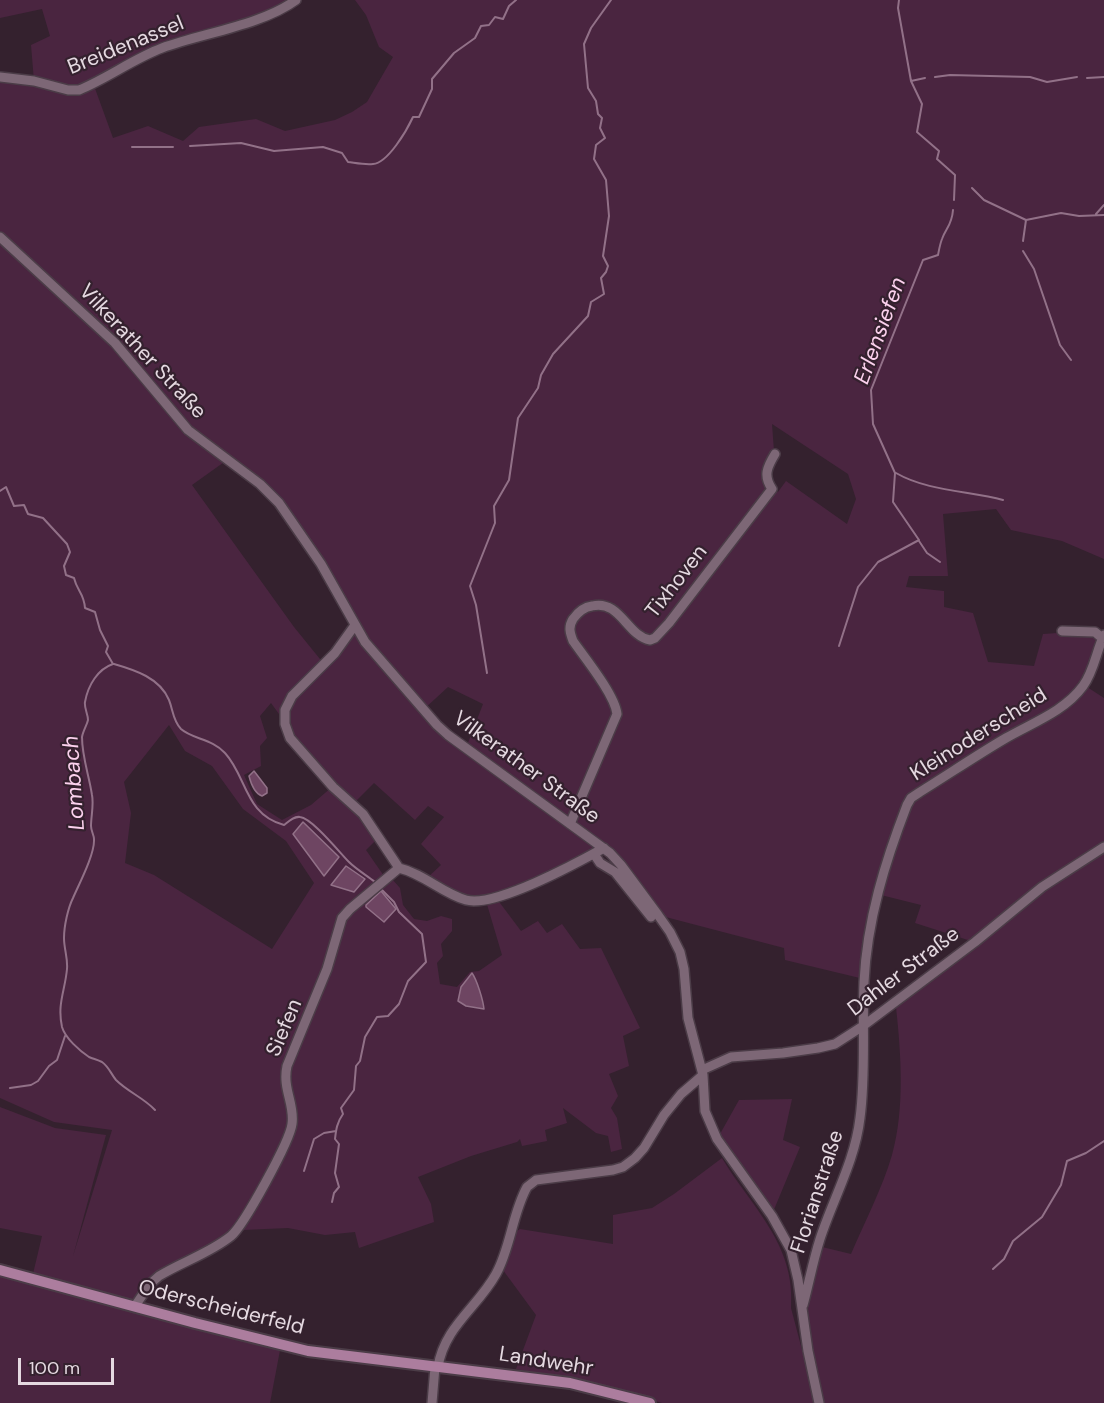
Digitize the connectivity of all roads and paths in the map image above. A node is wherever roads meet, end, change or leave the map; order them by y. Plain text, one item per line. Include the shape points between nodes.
1 (296, 0) edge
2 (0, 77) edge
3 (0, 237) edge
4 (775, 454) dead end
5 (355, 625) junction
6 (1062, 631) dead end
7 (1103, 637) edge
8 (570, 824) junction
9 (1104, 847) edge
10 (604, 848) junction
11 (594, 854) junction
12 (399, 868) junction
13 (647, 915) dead end
14 (869, 940) joint
15 (863, 1026) junction
16 (703, 1072) junction
17 (0, 1270) edge
18 (135, 1306) junction
19 (802, 1311) junction
20 (437, 1367) junction
21 (432, 1403) edge
22 (650, 1403) edge
23 (819, 1403) edge

1 - 2 street, Breidenassel via 275,14 149,53 80,90
3 - 5 street, Vilkerather Straße via 115,343 188,430 279,503 321,564
4 - 8 street, Tixhoven via 766,468 772,489 655,638 641,637 620,615 603,606 585,608 573,619 569,632 573,641 617,714
5 - 8 street, Vilkerather Straße via 373,653 448,735
5 - 12 street via 335,653 292,696 285,710 285,724 297,747 363,814
6 - 7 street, Kleinoderscheid via 1095,632
7 - 14 street, Kleinoderscheid via 1087,678 1070,700 911,798 877,894
8 - 10 street, Vilkerather Straße
9 - 15 street, Dahler Straße via 1042,887
10 - 11 street
10 - 16 street, Vilkerather Straße via 640,889 680,952 688,1018
11 - 12 street via 486,901 468,901
11 - 13 street via 615,872
12 - 18 street, Siefen via 342,918 334,950 287,1066 290,1133 240,1226 226,1240 159,1276
14 - 15 street, Florianstraße
15 - 16 street, Dahler Straße via 835,1044 731,1057
15 - 19 street, Florianstraße via 860,1120 848,1168 820,1238
16 - 19 street, Vilkerather Straße via 705,1111 727,1154 772,1215 791,1251
16 - 20 street, Dahler Straße via 671,1105 631,1162 613,1170 536,1180 527,1187 496,1274 451,1332
17 - 18 main road, Oderscheiderfeld
18 - 20 main road, Oderscheiderfeld via 308,1351
19 - 23 street, Vilkerather Straße
20 - 21 street, Dahler Straße
20 - 22 main road, Landwehr via 570,1383

